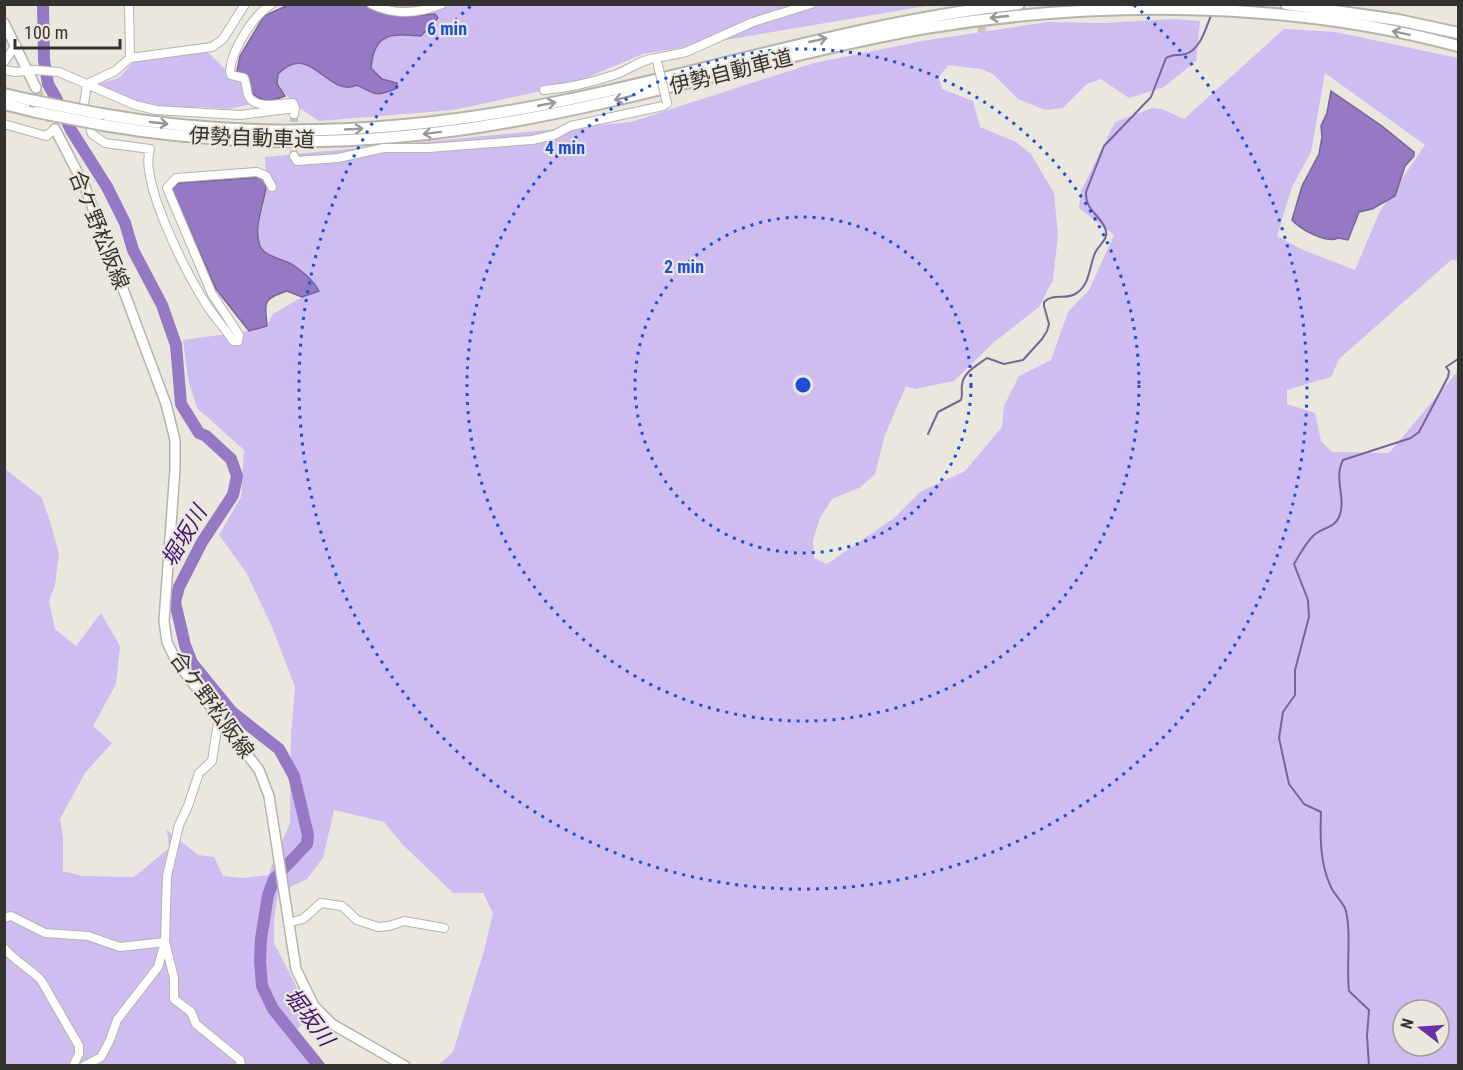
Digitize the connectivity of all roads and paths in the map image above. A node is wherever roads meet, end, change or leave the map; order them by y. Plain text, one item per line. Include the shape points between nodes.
1 (129, 4) edge
2 (245, 4) edge
3 (272, 4) edge
4 (371, 4) edge
5 (442, 4) edge
6 (811, 4) edge
7 (1019, 4) edge
8 (1286, 4) edge
9 (4, 23) edge
10 (1458, 33) edge
11 (16, 45) junction
12 (1458, 46) edge
13 (130, 58) junction
14 (657, 59) junction
15 (4, 62) edge
16 (4, 70) edge
17 (28, 72) junction
18 (87, 84) junction
19 (36, 88) tunnel mouth
20 (544, 90) dead end
21 (4, 94) edge
22 (4, 104) edge
23 (102, 120) junction
24 (4, 124) edge
25 (55, 129) joint
26 (294, 156) dead end
27 (272, 188) dead end
28 (219, 716) junction
29 (4, 918) edge
30 (288, 923) junction
31 (444, 928) dead end
32 (165, 942) junction
33 (4, 948) edge
34 (78, 1065) edge
35 (241, 1065) edge
36 (405, 1065) edge

1 - 13 street
2 - 13 street via 223,39 212,47
3 - 18 street via 264,9 237,47 230,72 244,78 252,101 294,102 294,111 240,115 173,112 135,105
4 - 5 street via 402,14
6 - 14 street via 753,22 686,52
23 -> 7 highway, 伊勢自動車道 via 272,131 440,122 558,102 876,27
8 - 10 highway
9 - 11 main road
11 - 15 street
11 - 17 main road
12 -> 23 highway, 伊勢自動車道 via 1393,31 1275,14 1172,8 1089,9 924,28 560,112 420,135 272,141 158,133
13 - 18 street via 115,71
14 - 20 street via 643,60 584,85
14 - 26 street, bridge via 667,103 663,106 572,126 532,140 384,148 316,161 297,161
16 - 17 street
17 - 18 street via 59,72
17 - 19 main road
18 - 27 street via 84,104 92,134 105,143 150,148 146,159 153,194 167,227 203,300 233,341 238,341 240,335 212,294 167,188 176,178 257,172 266,176
21 - 23 highway, 伊勢自動車道, bridge
22 - 23 highway, 伊勢自動車道, bridge
24 - 25 street via 46,136
25 - 28 main road, 合ケ野松阪線 via 85,187 165,404 175,441 176,469 164,614 167,642 176,661
28 - 30 main road, 合ケ野松阪線 via 259,770 269,796
28 - 32 street via 212,761 199,772 179,825 167,876
29 - 32 street via 11,916 45,933 88,936 120,947
30 - 31 street via 303,919 321,903 342,906 357,920 378,927 404,921
30 - 36 main road, 合ケ野松阪線 via 296,969 314,1006 332,1024
32 - 34 street via 158,967 117,1020 101,1057
32 - 35 street via 174,978 174,999
33 - 34 street via 41,980 80,1046

